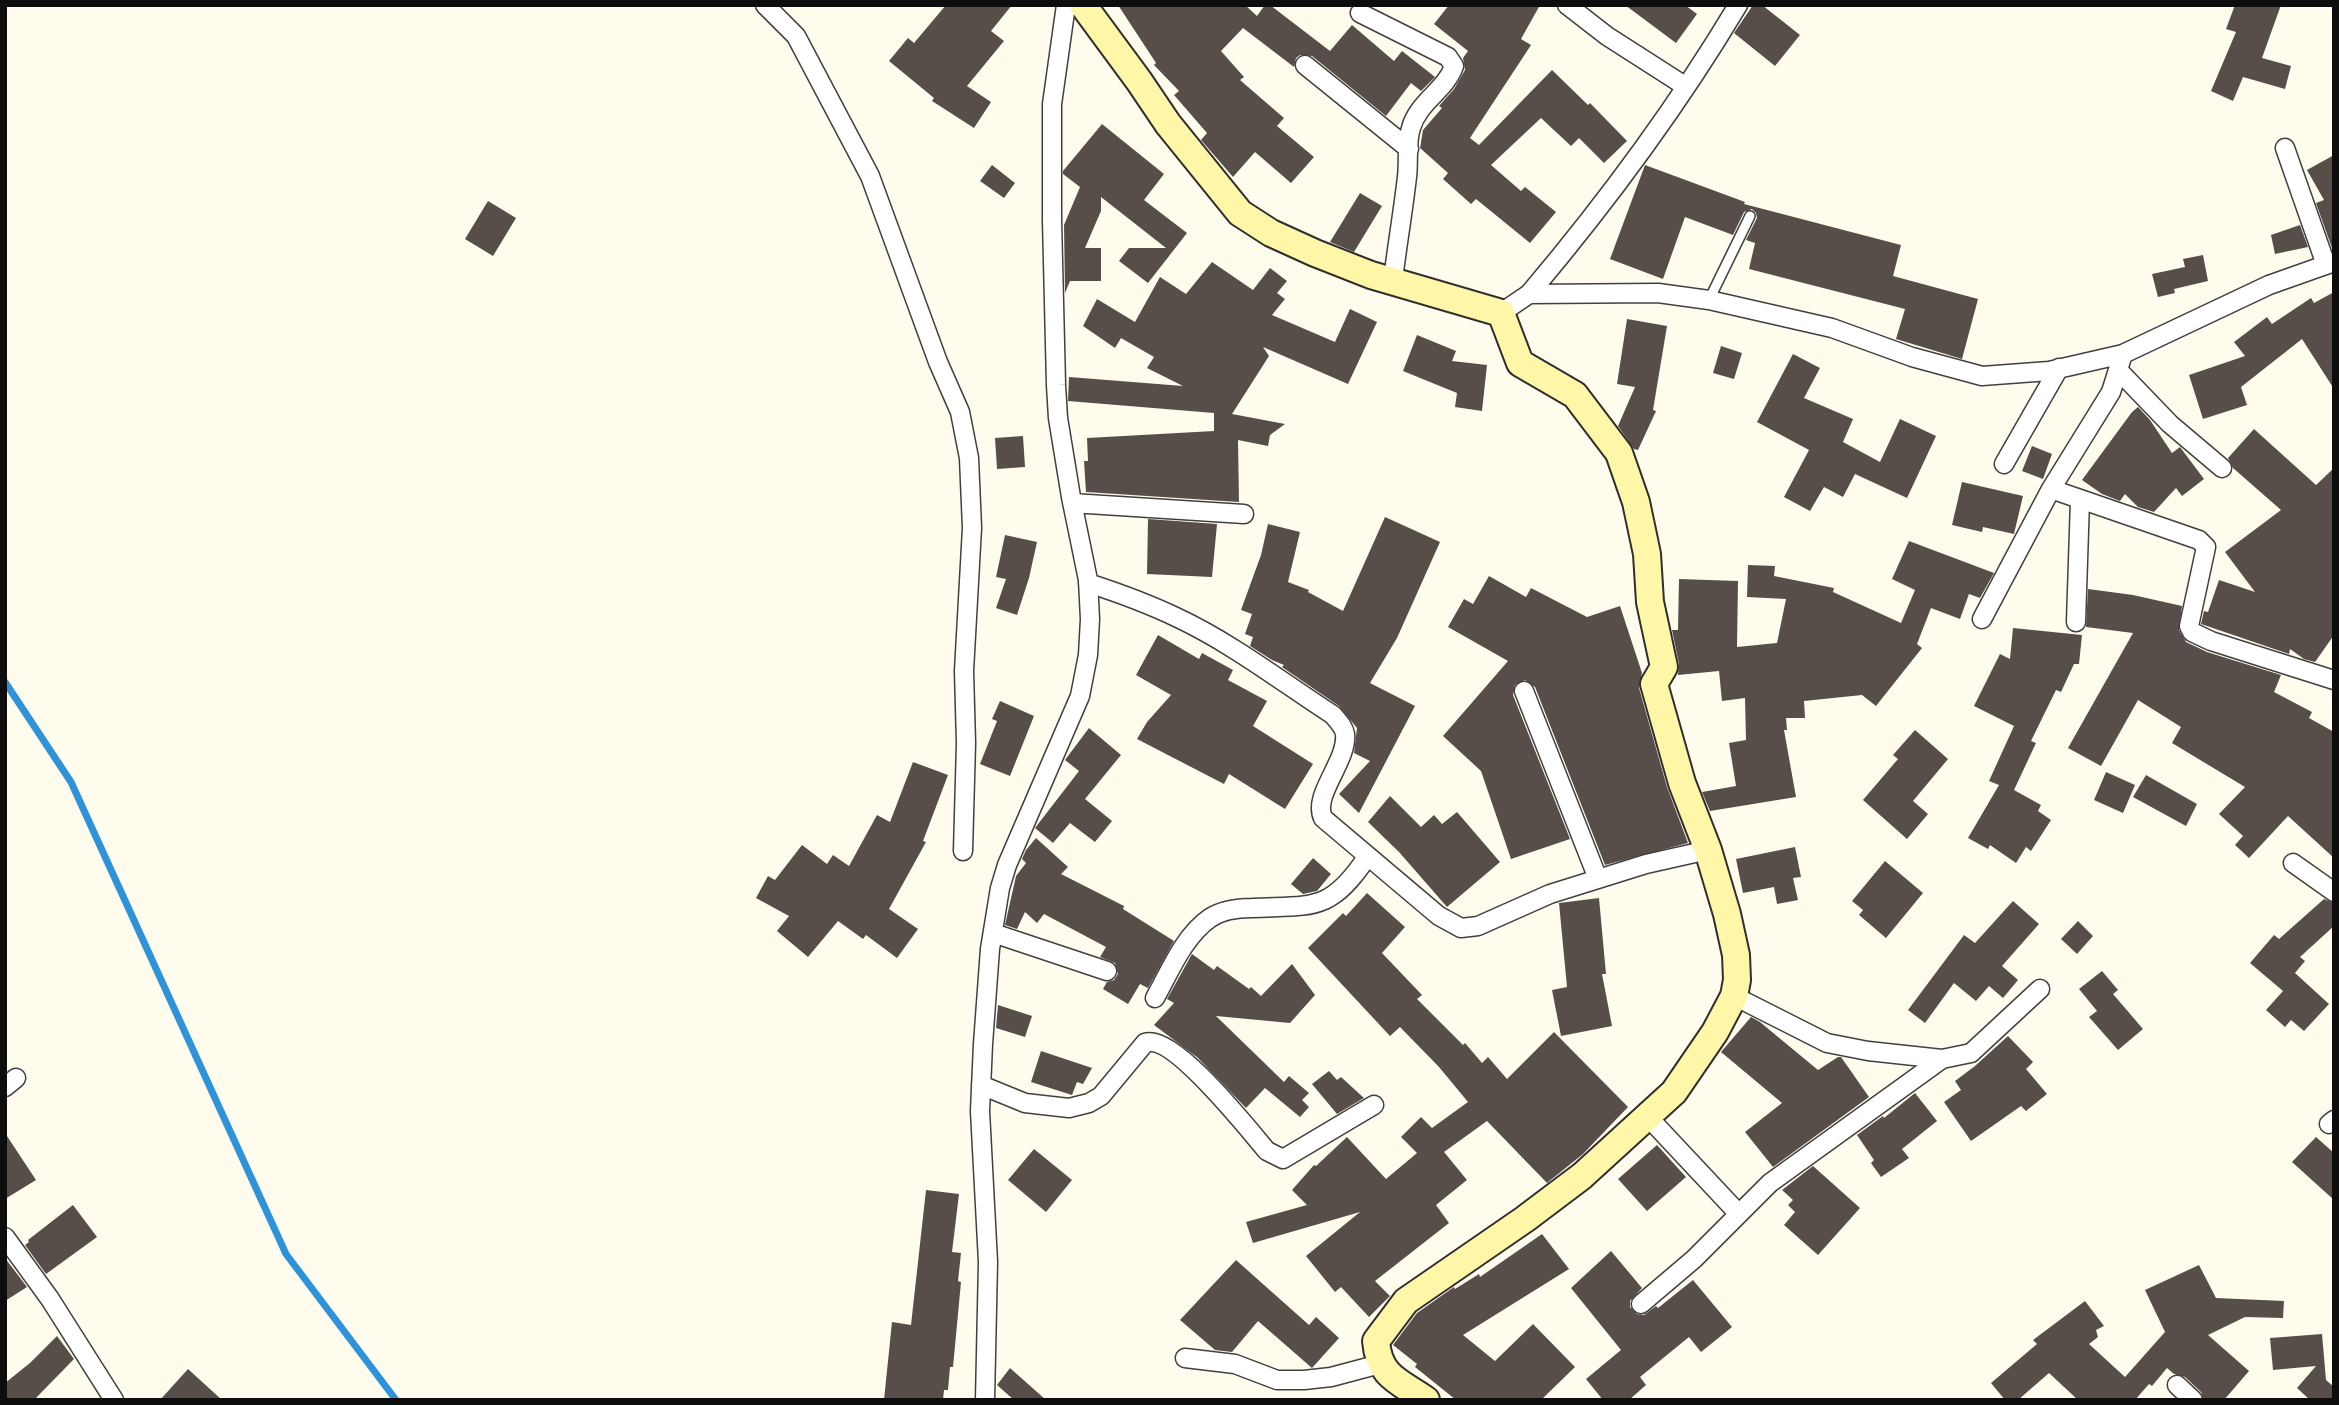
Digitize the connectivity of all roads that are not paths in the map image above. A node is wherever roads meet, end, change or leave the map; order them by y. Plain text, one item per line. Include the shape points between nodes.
1 (765, 5) edge
2 (1066, 5) edge
3 (1083, 5) edge
4 (1567, 5) edge
5 (1738, 5) edge
6 (1360, 13) dead end
7 (1305, 65) dead end
8 (1685, 86) junction
9 (2285, 148) dead end
10 (1409, 149) junction
11 (1750, 216) dead end
12 (2330, 263) edge
13 (1394, 280) junction
14 (1529, 294) junction
15 (1709, 300) junction
16 (1501, 313) junction
17 (2121, 362) junction
18 (2059, 368) junction
19 (2004, 464) dead end
20 (2221, 468) dead end
21 (2051, 489) junction
22 (2080, 500) junction
23 (1072, 503) junction
24 (1244, 514) dead end
25 (1088, 583) junction
26 (1982, 619) dead end
27 (2076, 622) dead end
28 (2330, 673) edge
29 (1524, 691) dead end
30 (1708, 850) junction
31 (963, 851) dead end
32 (1367, 857) junction
33 (2293, 863) dead end
34 (1598, 879) junction
35 (2334, 892) edge
36 (993, 933) junction
37 (1107, 971) dead end
38 (2040, 989) dead end
39 (1734, 996) junction
40 (1155, 998) dead end
41 (1942, 1059) junction
42 (981, 1085) junction
43 (1374, 1105) dead end
44 (1648, 1117) junction
45 (1738, 1213) junction
46 (5, 1237) edge
47 (1642, 1304) dead end
48 (1185, 1358) dead end
49 (1380, 1364) junction
50 (2177, 1385) dead end
51 (114, 1400) edge
52 (985, 1400) edge
53 (1426, 1400) edge
54 (2193, 1400) edge

1 - 31 street via 796,36 870,176 960,412 969,458 972,528 964,671
2 - 23 street via 1052,104 1052,220 1058,418
3 - 13 street via 1168,124 1240,213 1315,253
4 - 8 street
5 - 8 street
6 - 10 street via 1448,57 1454,66 1451,76 1422,106 1411,128
7 - 10 street
8 - 14 street
9 - 12 street
10 - 13 street
11 - 15 lane
12 - 17 street via 2269,285
13 - 16 street
14 - 15 street via 1658,293
14 - 16 street
15 - 18 street via 1832,328 1982,376
16 - 30 street via 1520,363 1574,395 1619,453 1647,554 1650,602 1664,667 1654,684 1682,783
17 - 18 street
17 - 20 street via 2170,424
17 - 21 street via 2111,391
18 - 19 street
21 - 22 street
21 - 26 street
22 - 27 street
22 - 28 street via 2191,537 2206,547 2189,626 2194,634
23 - 24 street
23 - 25 street
25 - 32 street via 1180,618 1333,716 1345,734 1343,748 1319,810
25 - 36 street via 1088,655 1080,696 1007,864
29 - 34 street
30 - 34 street
30 - 39 street via 1736,954
32 - 34 street via 1439,916 1461,928 1478,926 1550,894
32 - 40 street via 1348,882 1325,901 1295,908 1233,909 1209,919 1183,947
33 - 35 street
36 - 37 street
36 - 42 street
38 - 41 street via 1970,1053
39 - 41 street via 1828,1043
39 - 44 street via 1674,1092
41 - 45 street via 1770,1183
42 - 43 street via 1025,1103 1069,1108 1101,1096 1145,1043 1153,1041 1183,1059 1267,1151 1283,1160
42 - 52 street via 988,1262
44 - 45 street
44 - 49 street via 1582,1176 1406,1301 1377,1341
45 - 47 street
46 - 51 street
48 - 49 street via 1235,1364 1277,1380 1331,1377
49 - 53 street
50 - 54 street

